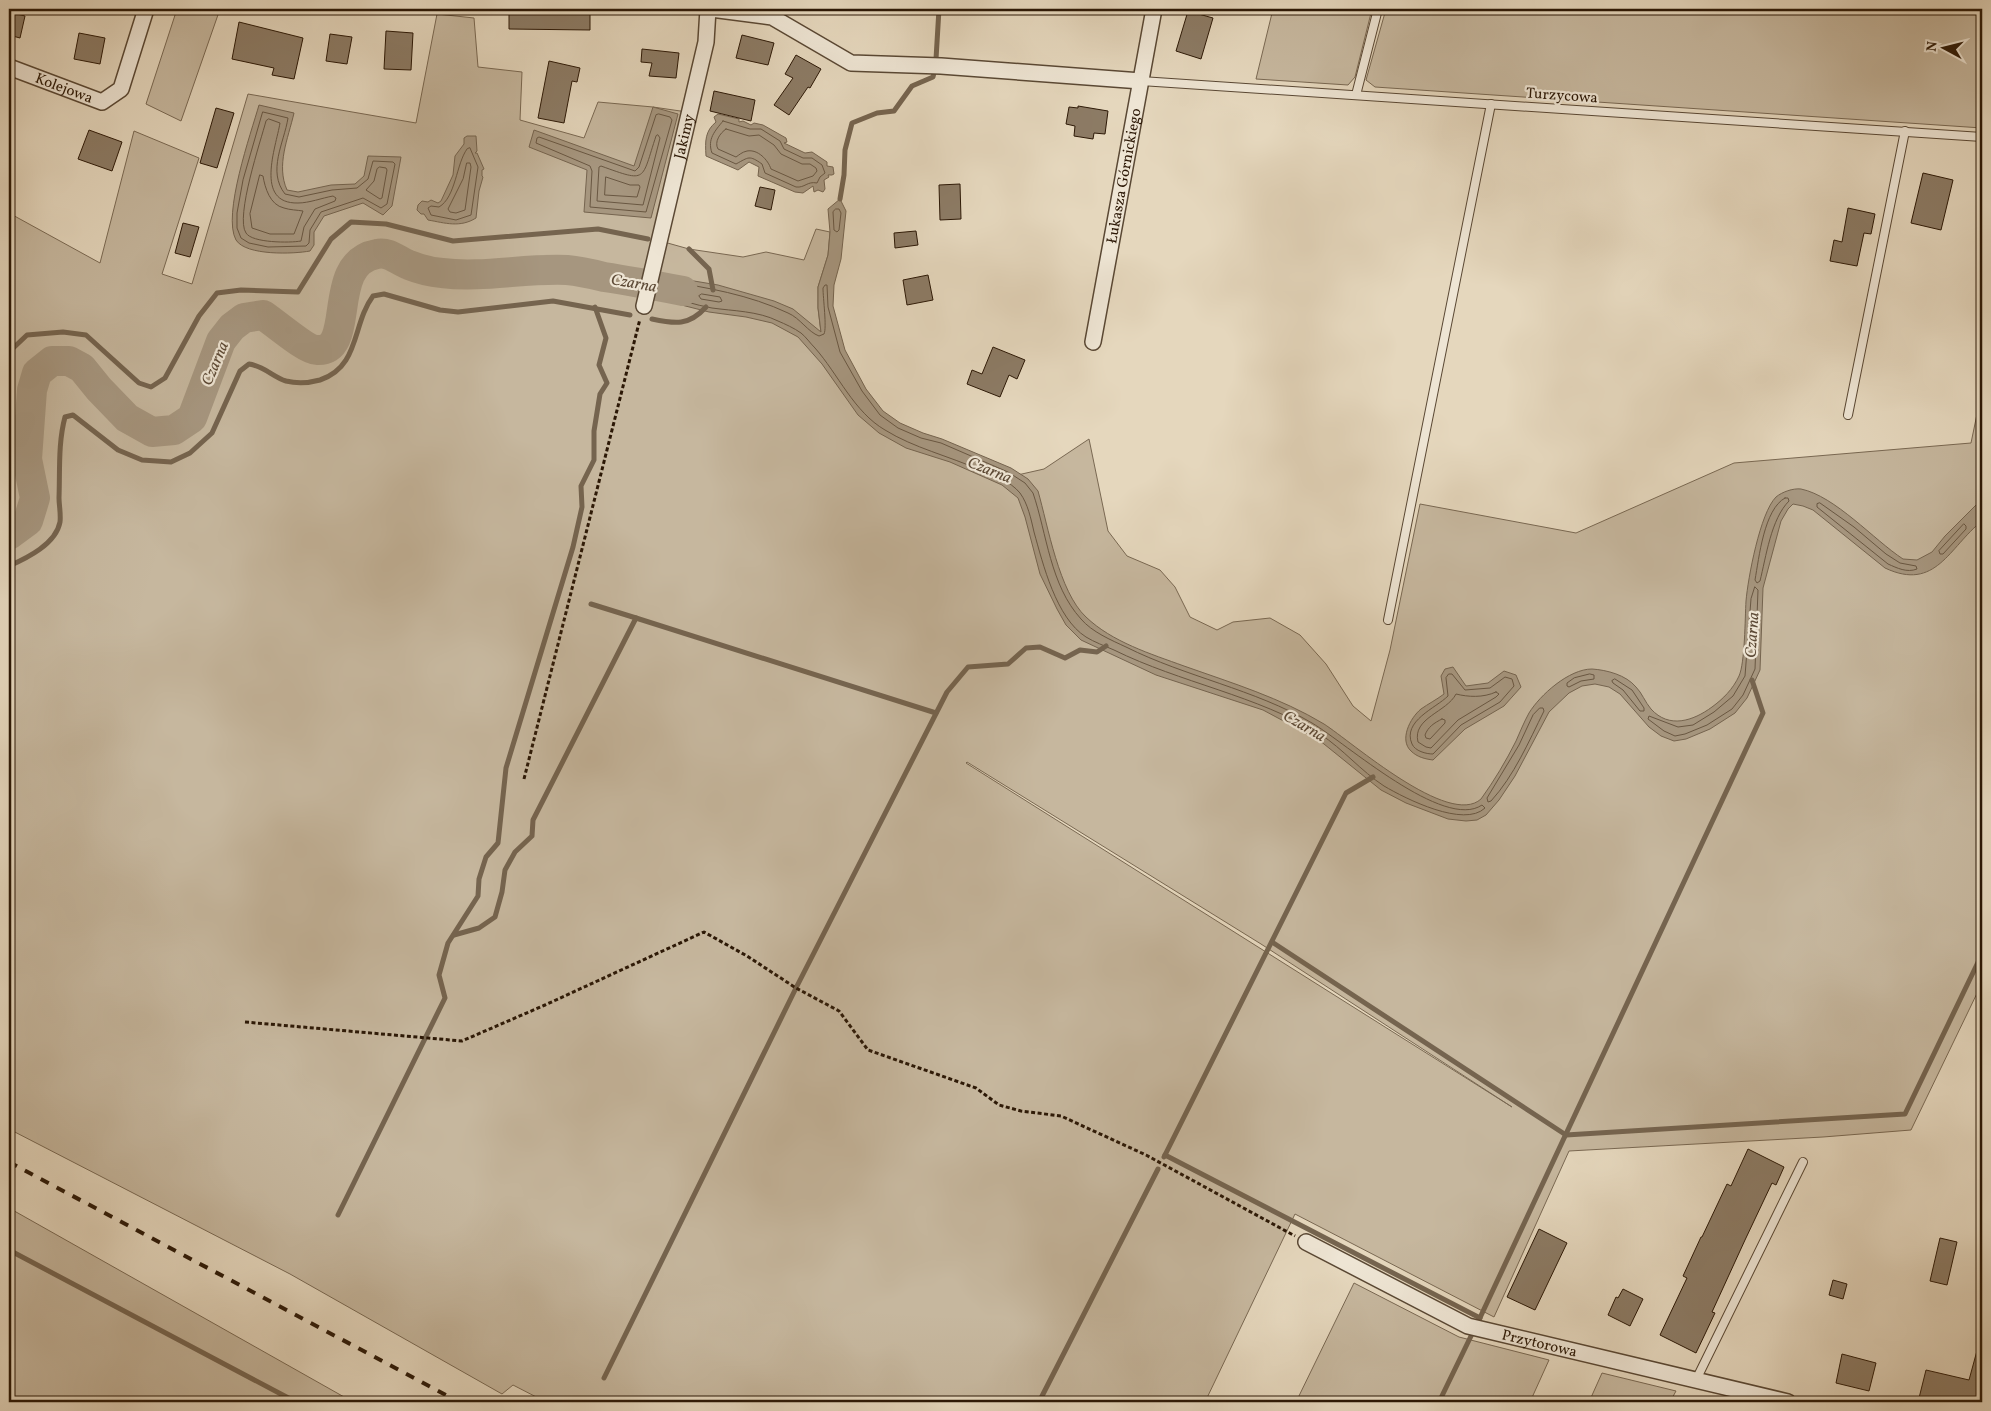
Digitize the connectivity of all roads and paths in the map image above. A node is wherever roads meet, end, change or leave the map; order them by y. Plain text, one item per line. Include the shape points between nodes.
1 (146, 9) edge
2 (710, 9) edge
3 (1154, 9) edge
4 (1378, 9) edge
5 (9, 67) edge
6 (1141, 81) junction
7 (1356, 95) junction
8 (1491, 104) junction
9 (1905, 131) junction
10 (1982, 136) edge
11 (644, 306) joint
12 (1093, 342) dead end
13 (1848, 415) dead end
14 (1388, 620) dead end
15 (524, 779) dead end
16 (245, 1022) dead end
17 (1803, 1162) dead end
18 (1306, 1242) joint
19 (1696, 1380) junction
20 (1788, 1402) edge

1 - 5 street, Kolejowa via 121,89 102,102
2 - 6 street via 772,17 852,63
2 - 11 street, Jakimy via 706,42
3 - 6 street, Łukasza Górnickiego
4 - 7 lane
6 - 7 lane, Turzycowa
6 - 12 street, Łukasza Górnickiego
7 - 8 lane, Turzycowa
8 - 9 lane, Turzycowa
8 - 14 lane
9 - 10 lane, Turzycowa
9 - 13 lane
11 - 15 path
16 - 18 path via 462,1041 704,932 838,1011 868,1050 976,1088 999,1105 1021,1112 1061,1116 1146,1155
17 - 19 lane
18 - 19 street, Przytorowa via 1468,1326
19 - 20 street, Przytorowa

